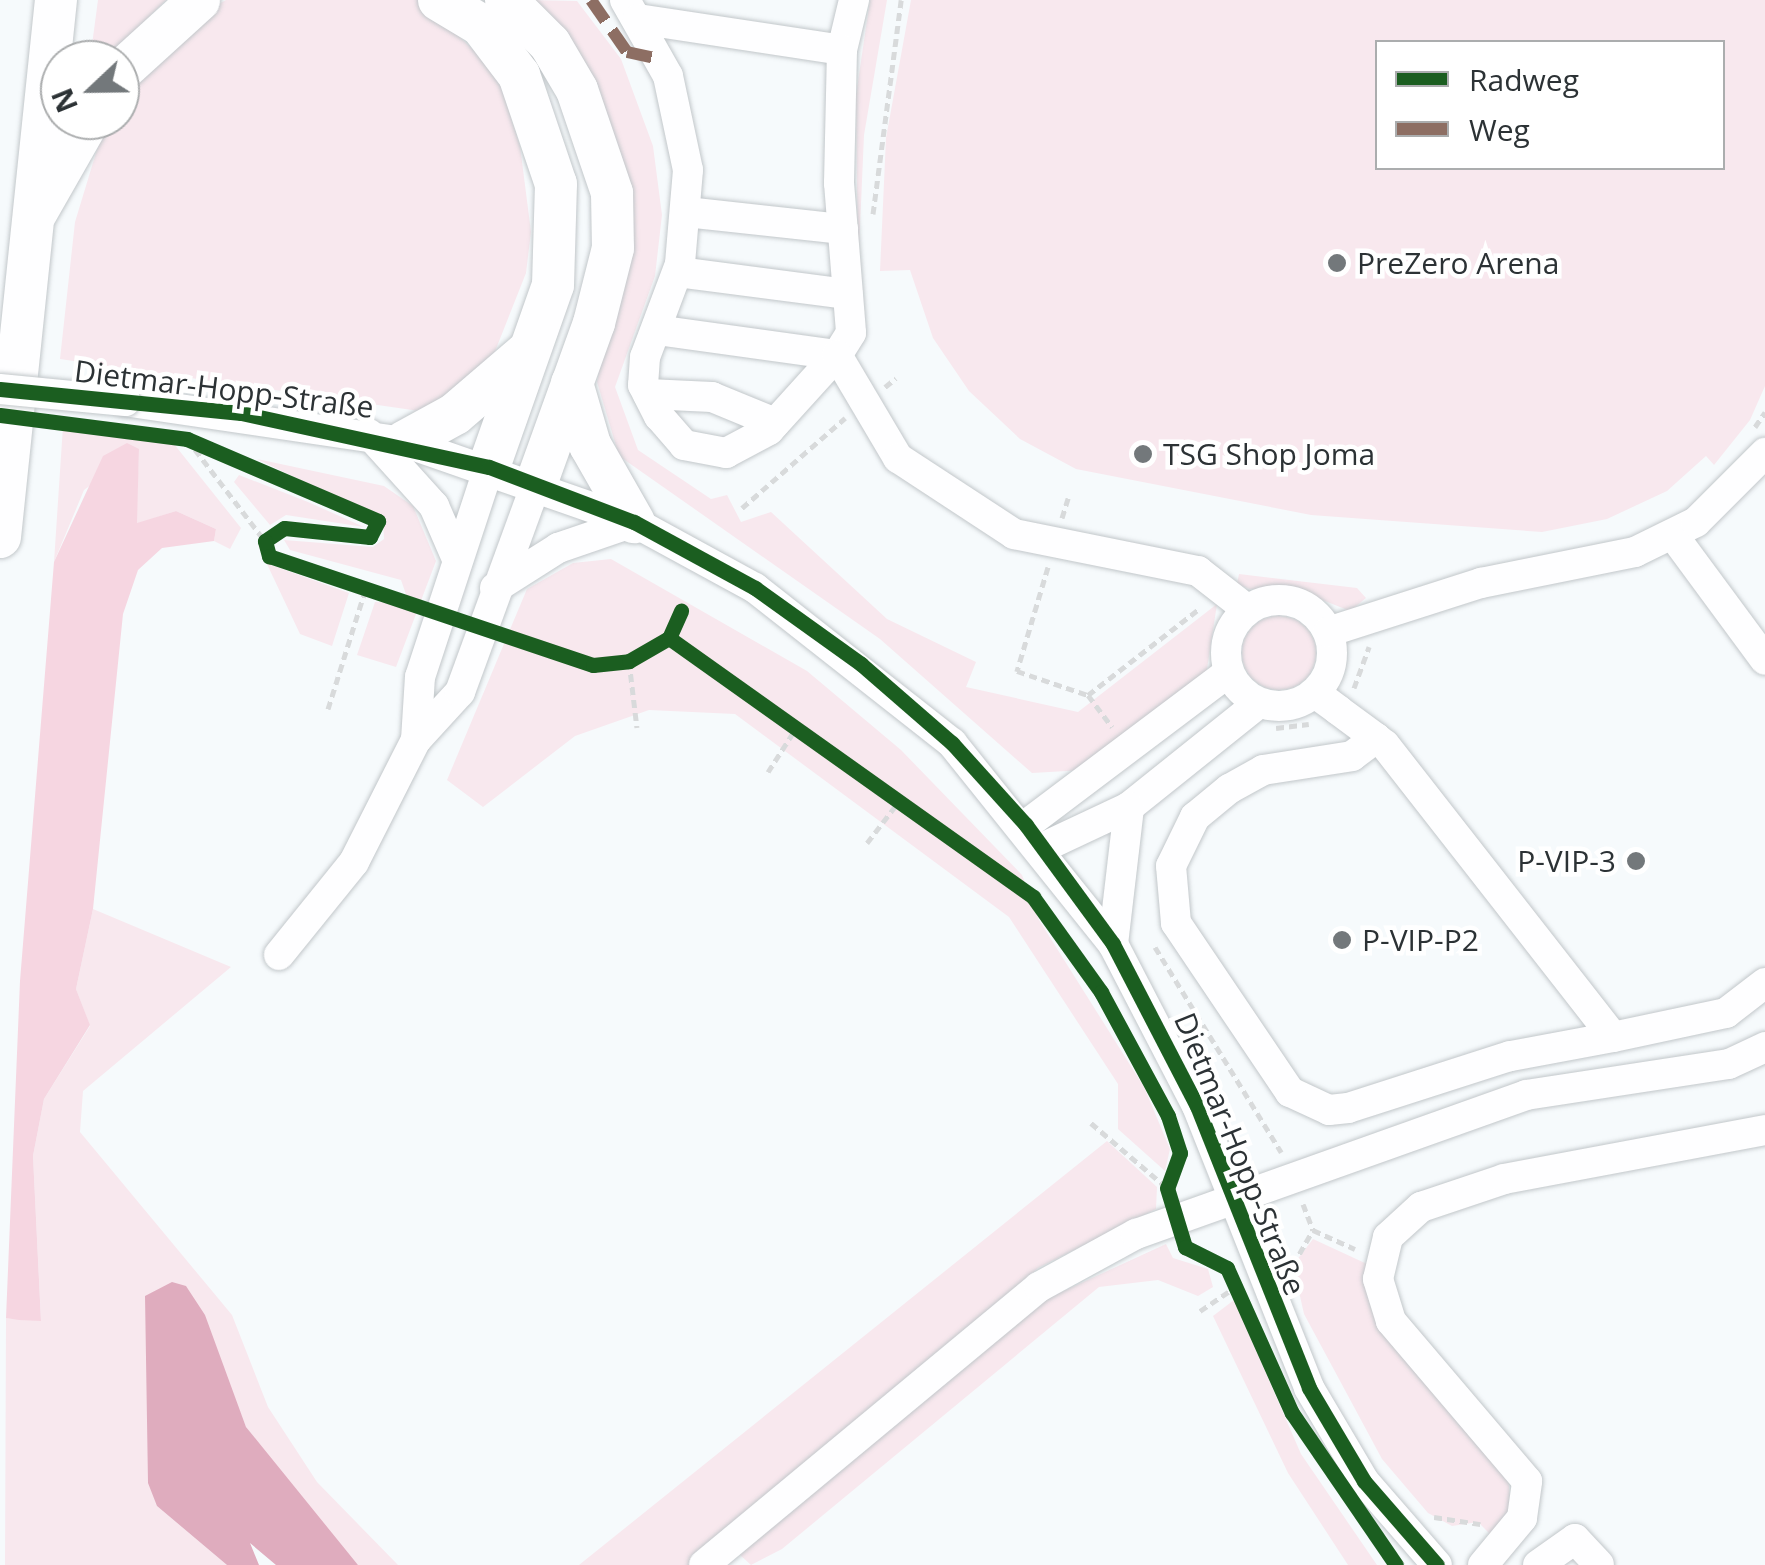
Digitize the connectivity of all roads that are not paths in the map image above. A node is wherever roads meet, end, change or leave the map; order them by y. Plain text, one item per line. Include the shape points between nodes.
1 (56, 0) edge
2 (198, 0) edge
3 (439, 0) edge
4 (506, 0) edge
5 (854, 0) edge
6 (632, 9) edge
7 (842, 50) junction
8 (140, 54) edge
9 (78, 140) edge
10 (686, 212) junction
11 (26, 231) junction
12 (858, 232) junction
13 (678, 272) junction
14 (848, 294) junction
15 (656, 330) junction
16 (534, 344) junction
17 (837, 355) junction
18 (572, 383) junction
19 (0, 389) edge
20 (648, 394) junction
21 (776, 423) junction
22 (387, 438) junction
23 (1765, 452) edge
24 (489, 467) junction
25 (536, 484) junction
26 (634, 522) junction
27 (1673, 535) junction
28 (0, 537) edge
29 (457, 560) junction
30 (495, 588) junction
31 (1248, 610) junction
32 (1328, 632) junction
33 (1765, 660) edge
34 (424, 661) junction
35 (1229, 672) junction
36 (466, 675) junction
37 (1326, 701) junction
38 (1190, 705) junction
39 (1257, 718) junction
40 (1219, 733) junction
41 (1376, 738) junction
42 (416, 740) junction
43 (1129, 807) junction
44 (1035, 836) junction
45 (1113, 944) junction
46 (278, 955) dead end
47 (1765, 983) edge
48 (1613, 1037) junction
49 (1765, 1047) edge
50 (1765, 1130) edge
51 (1235, 1204) junction
52 (1492, 1554) edge
53 (704, 1565) edge
54 (1436, 1565) edge
55 (1538, 1565) edge
56 (1598, 1565) edge

1 - 11 highway
2 - 8 highway
3 - 16 highway via 482,25 543,128 559,235
4 - 18 highway via 550,44 577,90 612,193 613,248
5 - 7 street
6 - 7 street
6 - 10 street via 683,117
7 - 12 street
9 - 11 highway
10 - 12 street
10 - 13 street
11 - 28 highway
12 - 14 street
13 - 14 street
13 - 15 street
14 - 17 street via 851,334
15 - 17 street
15 - 20 street via 645,357
16 - 22 highway via 470,403
16 - 24 highway
17 - 21 street
17 - 31 street via 898,458 1014,534 1198,571
18 - 25 highway
18 - 26 highway via 590,446
19 - 22 street, Dietmar-Hopp-Straße, bridge
20 - 21 street via 712,397
20 - 21 street via 684,445 726,453
22 - 24 street, Dietmar-Hopp-Straße
22 - 29 street via 434,506
23 - 27 street
24 - 25 street, Dietmar-Hopp-Straße
24 - 29 street
25 - 26 street, Dietmar-Hopp-Straße
25 - 30 street
26 - 30 street via 558,548
26 - 44 street, Dietmar-Hopp-Straße via 755,588 860,664
27 - 32 street
27 - 33 street
29 - 34 street
30 - 36 street
31 - 32 street via 1300,604
31 - 35 street via 1228,638
32 - 37 street
34 - 36 street
34 - 42 street
35 - 38 street
35 - 39 street
36 - 42 street
37 - 39 street via 1292,704
37 - 41 street
38 - 40 street via 1213,713
38 - 44 street
39 - 40 street
40 - 43 street
41 - 48 street
41 - 48 street via 1352,756 1263,770 1228,789 1195,817 1171,866 1176,923 1290,1092 1329,1110 1348,1108 1510,1056
42 - 46 street via 354,862
43 - 44 street
43 - 45 street
44 - 45 street, Dietmar-Hopp-Straße
45 - 51 street, Dietmar-Hopp-Straße via 1164,1032
47 - 48 street via 1726,1013
49 - 51 street via 1730,1064 1526,1095
50 - 52 street via 1568,1164 1442,1198 1401,1222 1380,1260 1391,1321 1527,1481 1522,1518
51 - 53 street via 1136,1234 1039,1286
51 - 54 street, Dietmar-Hopp-Straße via 1334,1434
55 - 56 street via 1575,1539

